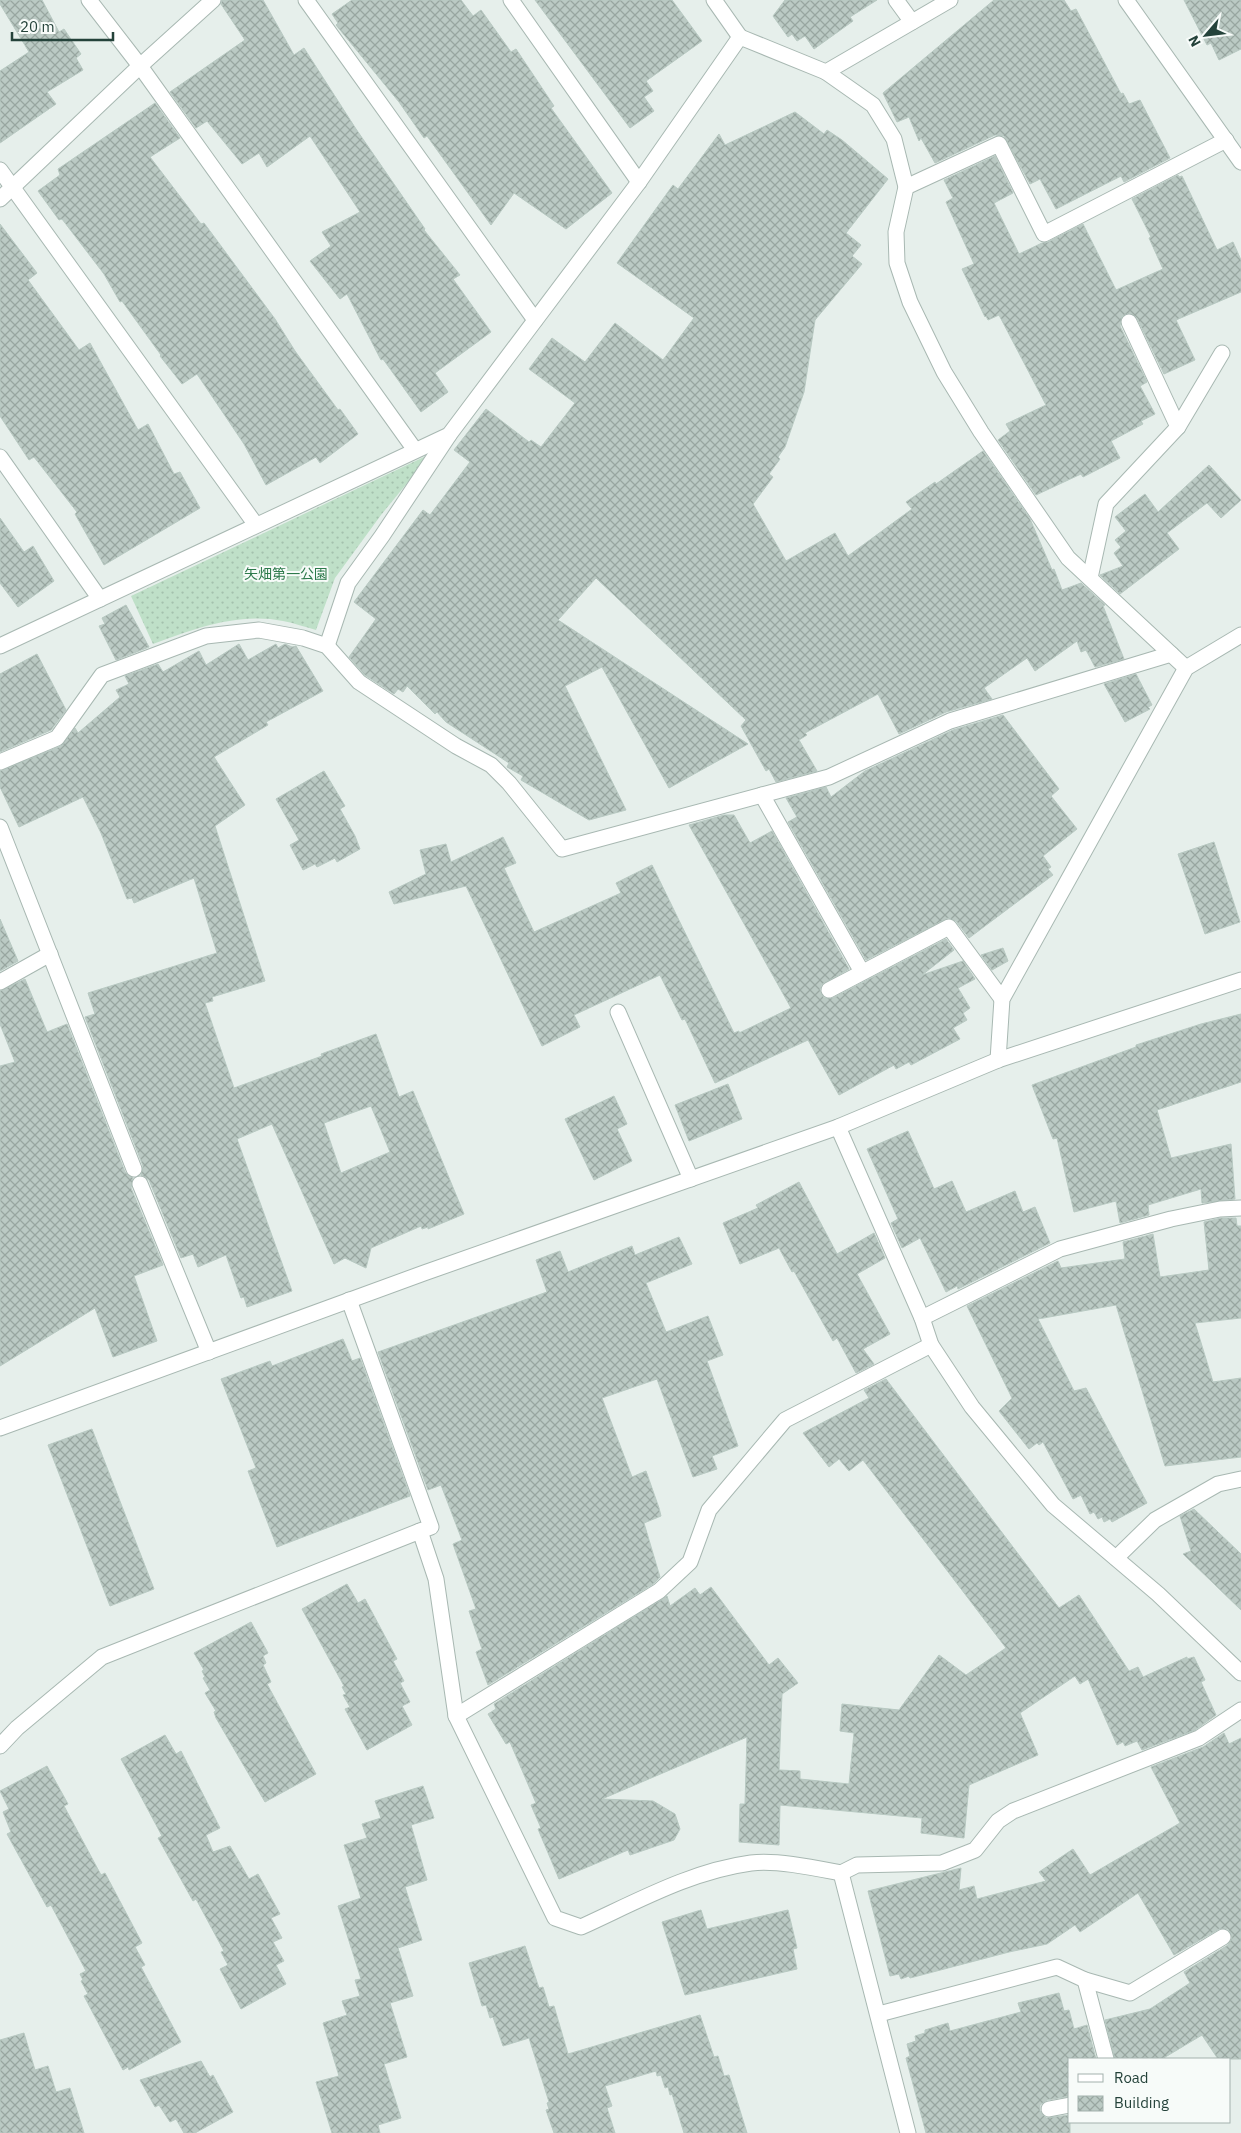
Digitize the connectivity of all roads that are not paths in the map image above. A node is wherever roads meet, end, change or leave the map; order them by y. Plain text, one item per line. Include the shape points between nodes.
1 (89, 0) edge
2 (213, 0) edge
3 (306, 0) edge
4 (511, 0) edge
5 (714, 0) edge
6 (896, 0) edge
7 (950, 0) edge
8 (1126, 0) edge
9 (912, 22) junction
10 (740, 37) junction
11 (140, 66) junction
12 (826, 72) junction
13 (1226, 140) junction
14 (1241, 162) edge
15 (0, 170) edge
16 (639, 182) junction
17 (906, 187) junction
18 (13, 188) junction
19 (0, 199) edge
20 (536, 320) junction
21 (1129, 322) dead end
22 (1222, 353) dead end
23 (1178, 428) junction
24 (449, 434) junction
25 (415, 450) junction
26 (0, 457) edge
27 (256, 525) junction
28 (1090, 578) junction
29 (100, 598) junction
30 (1241, 635) edge
31 (0, 646) edge
32 (327, 646) junction
33 (1171, 654) junction
34 (1186, 668) junction
35 (0, 762) edge
36 (762, 795) junction
37 (0, 826) edge
38 (50, 954) junction
39 (862, 972) junction
40 (1241, 980) edge
41 (0, 982) edge
42 (829, 990) dead end
43 (1002, 999) junction
44 (618, 1012) dead end
45 (998, 1060) junction
46 (838, 1127) junction
47 (134, 1169) dead end
48 (691, 1179) junction
49 (140, 1184) dead end
50 (1241, 1208) edge
51 (349, 1300) junction
52 (922, 1318) junction
53 (931, 1345) junction
54 (209, 1352) junction
55 (0, 1428) edge
56 (1241, 1480) edge
57 (420, 1531) junction
58 (1116, 1558) junction
59 (1240, 1670) edge
60 (1241, 1710) edge
61 (456, 1716) junction
62 (0, 1746) edge
63 (842, 1873) junction
64 (1224, 1937) dead end
65 (1085, 1980) junction
66 (879, 2014) junction
67 (1106, 2058) edge
68 (1068, 2104) edge
69 (1049, 2109) dead end
70 (908, 2133) edge

1 - 11 street
2 - 11 street
3 - 20 street
4 - 16 street
5 - 10 street
6 - 9 street
7 - 9 street
8 - 13 street
9 - 12 street
10 - 12 street
10 - 16 street
11 - 18 street
11 - 25 street
12 - 17 street via 873,105 894,139
13 - 14 street
13 - 17 street via 1044,234 999,144
15 - 18 street
16 - 20 street
17 - 28 street via 896,232 897,263 910,302 944,372 981,432 1068,558
18 - 19 street
18 - 27 street
20 - 24 street
21 - 23 street
22 - 23 street
23 - 28 street via 1106,504
24 - 25 street
24 - 32 street via 348,583
25 - 27 street
26 - 29 street
27 - 29 street
28 - 33 street
29 - 31 street
30 - 34 street
32 - 35 street via 304,638 259,630 206,636 102,675 57,738
32 - 36 street via 359,682 456,746 491,764 562,849
33 - 34 street
33 - 36 street via 950,721 829,777
34 - 43 street
36 - 39 street
37 - 38 street
38 - 41 street
38 - 47 street
39 - 42 street
39 - 43 street via 949,927
40 - 45 street
43 - 45 street
44 - 48 street
45 - 46 street
46 - 48 street
46 - 52 street
48 - 51 street
49 - 54 street
50 - 52 street via 1171,1219 1060,1249
51 - 54 street
51 - 57 street via 431,1527
52 - 53 street
53 - 58 street via 972,1407 1053,1505
53 - 61 street via 785,1420 709,1510 690,1562 659,1592
54 - 55 street
56 - 58 street via 1218,1484 1155,1520
57 - 61 street via 436,1579
57 - 62 street via 102,1657
58 - 59 street
60 - 63 street via 1199,1738 1013,1811 998,1821 976,1850 942,1863 857,1865
61 - 63 street via 555,1918 581,1927 706,1872 753,1863
63 - 66 street
64 - 65 street via 1130,1993
65 - 66 street via 1057,1967
65 - 67 street
66 - 70 street
68 - 69 street

